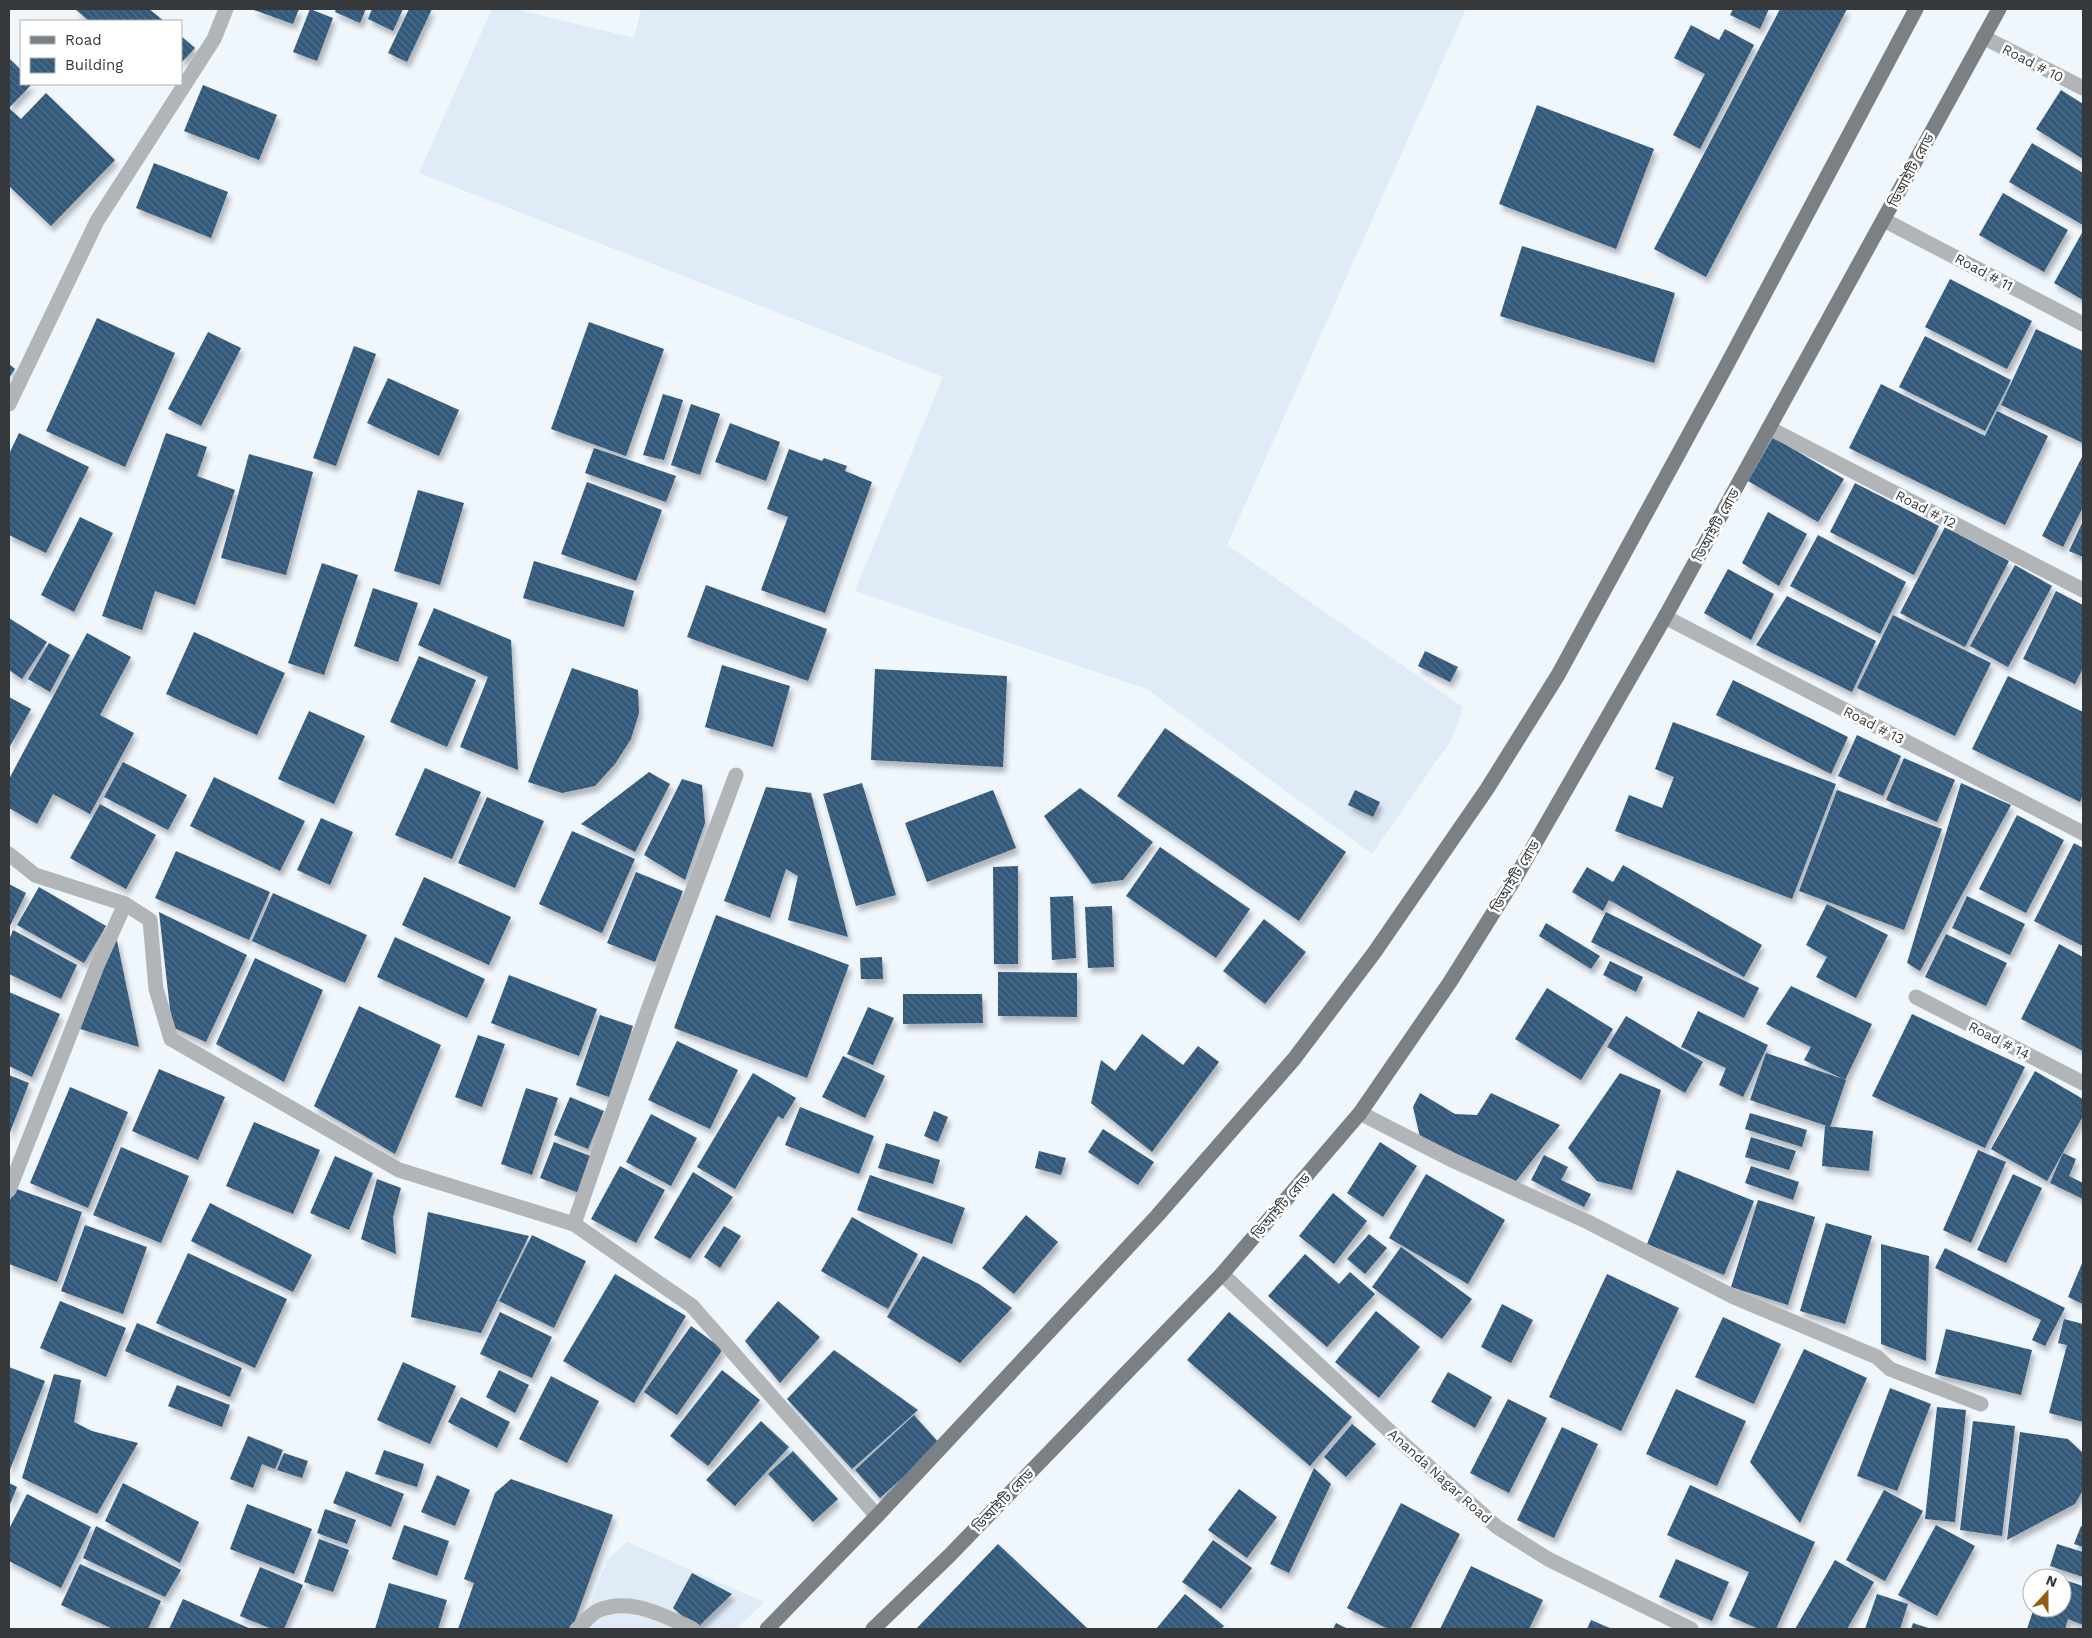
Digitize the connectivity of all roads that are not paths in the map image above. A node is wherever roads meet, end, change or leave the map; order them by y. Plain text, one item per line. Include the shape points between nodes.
1 (226, 9) edge
2 (1916, 9) edge
3 (1999, 9) edge
4 (1983, 37) junction
5 (2083, 88) edge
6 (1884, 220) junction
7 (2083, 324) edge
8 (9, 404) edge
9 (1770, 428) junction
10 (2083, 590) edge
11 (1665, 616) junction
12 (736, 775) dead end
13 (2083, 833) edge
14 (9, 854) edge
15 (125, 904) junction
16 (1916, 997) dead end
17 (2083, 1083) edge
18 (1360, 1113) junction
19 (9, 1190) edge
20 (574, 1224) junction
21 (1222, 1274) junction
22 (1981, 1404) dead end
23 (877, 1516) junction
24 (577, 1629) edge
25 (693, 1629) edge
26 (767, 1629) edge
27 (873, 1629) edge
28 (1691, 1629) edge

1 - 8 street via 214,39 96,221
2 - 23 main road via 1558,675 1438,862 1294,1059 1157,1216
3 - 4 main road, ডিআইটি রোড
4 - 5 street, Road # 10
4 - 6 main road, ডিআইটি রোড
6 - 7 street, Road # 11
6 - 9 main road, ডিআইটি রোড
9 - 10 street, Road # 12
9 - 11 main road, ডিআইটি রোড
11 - 13 street, Road # 13
11 - 18 main road, ডিআইটি রোড via 1517,875 1450,982
12 - 20 street via 648,1010
14 - 15 street via 35,876
15 - 19 street via 97,966
15 - 20 street via 150,920 156,989 171,1039 399,1170
16 - 17 street, Road # 14
18 - 21 main road, ডিআইটি রোড
18 - 22 street via 1454,1161 1588,1222 1734,1297 1877,1356 1890,1369
20 - 23 street via 692,1306
21 - 27 main road, ডিআইটি রোড via 949,1556
21 - 28 street, Ananda Nagar Road via 1497,1527 1548,1559
23 - 26 main road
24 - 25 street via 597,1612 626,1605 662,1614

